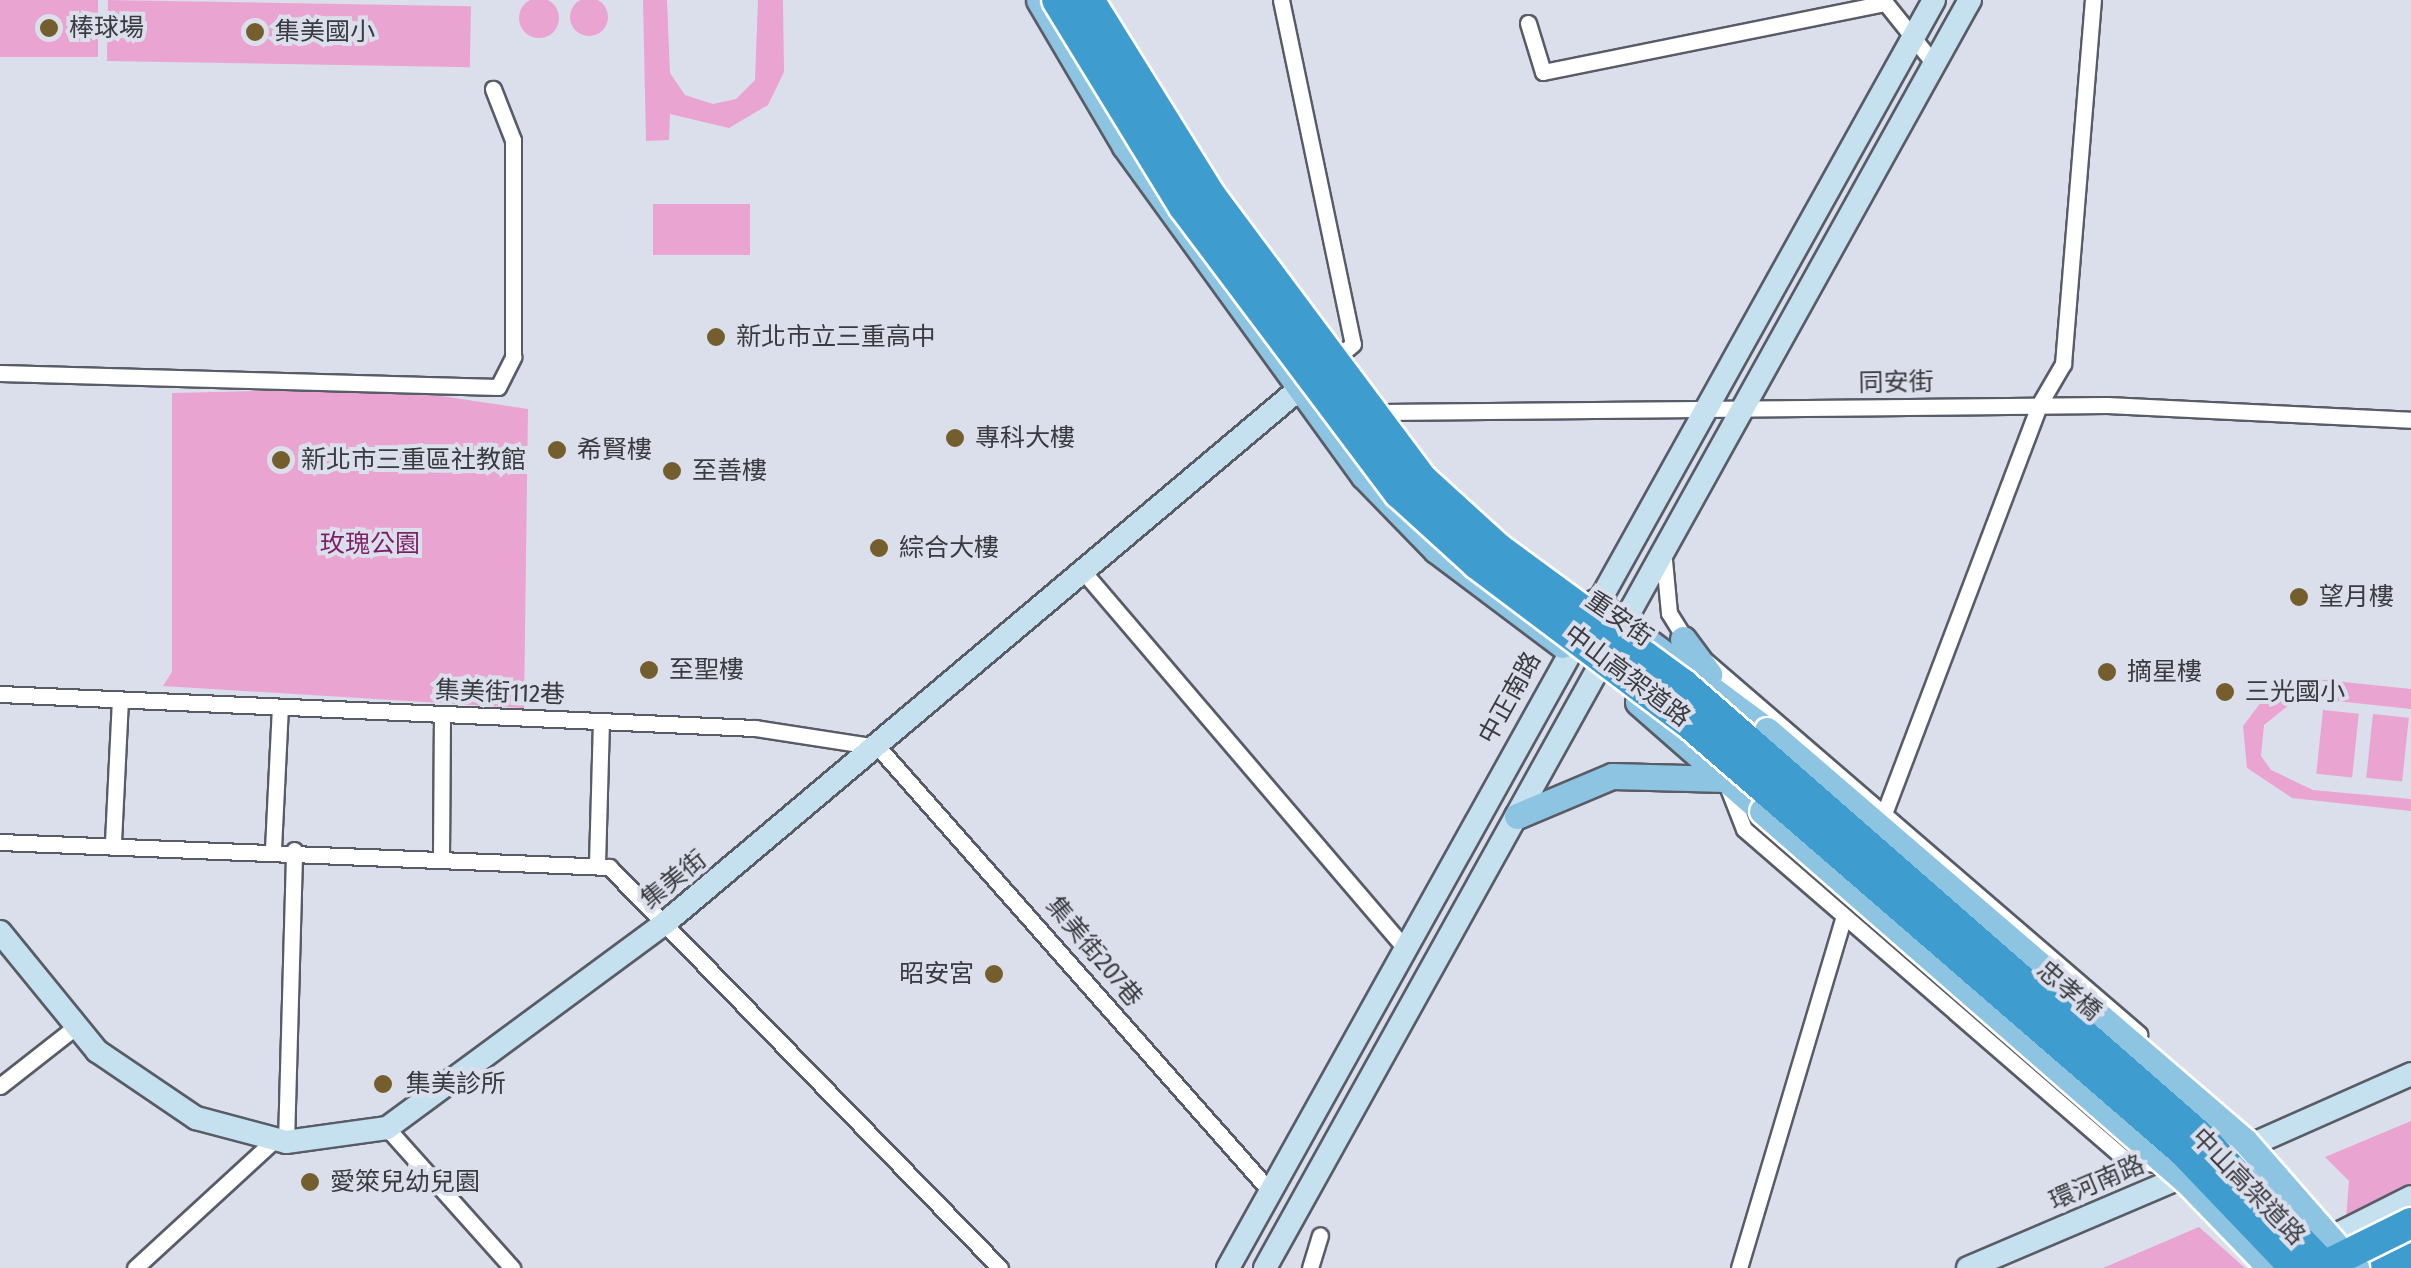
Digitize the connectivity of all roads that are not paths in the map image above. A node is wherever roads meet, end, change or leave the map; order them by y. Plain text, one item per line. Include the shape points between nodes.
1 (1039, 0) edge
2 (1057, 0) edge
3 (1089, 0) edge
4 (1105, 0) edge
5 (1281, 0) edge
6 (1934, 0) edge
7 (1970, 0) edge
8 (2093, 0) edge
9 (1884, 1) edge
10 (1528, 23) dead end
11 (1914, 38) junction
12 (1935, 65) junction
13 (492, 90) dead end
14 (1341, 354) junction
15 (0, 373) edge
16 (1299, 389) junction
17 (2039, 405) junction
18 (1743, 409) junction
19 (1382, 412) junction
20 (1702, 414) junction
21 (2411, 420) edge
22 (1668, 546) junction
23 (1082, 570) junction
24 (1595, 602) junction
25 (1625, 623) junction
26 (1678, 648) junction
27 (1568, 650) junction
28 (1598, 671) junction
29 (0, 694) edge
30 (120, 700) junction
31 (280, 708) junction
32 (442, 716) junction
33 (1655, 716) junction
34 (601, 722) junction
35 (878, 747) junction
36 (1725, 779) junction
37 (1885, 811) junction
38 (1517, 816) junction
39 (0, 842) edge
40 (113, 842) junction
41 (273, 849) junction
42 (294, 850) junction
43 (441, 857) junction
44 (597, 864) junction
45 (1844, 916) junction
46 (666, 923) junction
47 (0, 932) edge
48 (1404, 948) junction
49 (2124, 1021) junction
50 (74, 1028) junction
51 (2102, 1046) junction
52 (2081, 1070) junction
53 (2411, 1074) edge
54 (0, 1086) edge
55 (2057, 1098) junction
56 (387, 1128) junction
57 (279, 1141) junction
58 (2229, 1155) junction
59 (2196, 1170) junction
60 (1270, 1191) junction
61 (2411, 1198) edge
62 (2411, 1223) edge
63 (1320, 1236) dead end
64 (2411, 1252) edge
65 (2310, 1265) edge
66 (134, 1268) edge
67 (512, 1268) edge
68 (1000, 1268) edge
69 (1228, 1268) edge
70 (1265, 1268) edge
71 (1310, 1268) edge
72 (1739, 1268) edge
73 (1968, 1268) edge
74 (2272, 1268) edge
75 (2341, 1268) edge
76 (2356, 1268) edge
77 (2382, 1268) edge

1 - 16 main road via 1125,146
2 - 65 highway, 中山高架道路, bridge via 1184,207 1398,493 1693,726
3 - 65 highway, 中山高架道路, bridge via 1211,196 1422,478 1498,548 1698,697 2203,1139
4 - 14 main road, 重安街
5 - 14 street via 1352,344
6 - 11 street, 中正南路
7 - 12 street
8 - 17 street via 2063,364
9 - 10 street via 1543,72
9 - 11 street
11 - 12 street
11 - 20 street, 中正南路
12 - 18 street
13 - 15 street via 513,140 513,357 498,387
14 - 16 street, 集美街
14 - 19 main road, 重安街
16 - 23 street, 集美街
16 - 27 main road via 1392,508
17 - 18 street, 同安街
17 - 21 street, 同安街
17 - 37 street
18 - 20 street, 同安街
18 - 22 street
19 - 20 street, 同安街
19 - 24 main road, 重安街 via 1490,523
20 - 24 street, 中正南路
22 - 25 street
22 - 26 street, 重安街 via 1663,588
23 - 35 street, 集美街
23 - 48 street
24 - 25 main road, 重安街
24 - 27 street, 中正南路
25 - 26 main road, 重安街
25 - 28 street
26 - 37 street, 重安街
26 - 51 street, 重安街 via 1746,744
26 - 76 main road, 忠孝橋, bridge via 2245,1141
27 - 28 main road
27 - 48 street, 中正南路
28 - 33 main road
28 - 38 street
29 - 30 street, 集美街112巷
30 - 31 street, 集美街112巷
30 - 40 street
31 - 32 street, 集美街112巷
31 - 41 street
32 - 34 street, 集美街112巷
32 - 43 street
33 - 36 main road
33 - 52 street via 1705,742
34 - 35 street, 集美街112巷 via 755,728
34 - 44 street
35 - 46 street, 集美街
35 - 60 street, 集美街207巷
36 - 38 main road via 1612,776
36 - 45 street via 1744,829
36 - 74 main road, bridge via 2188,1182
37 - 49 street, 重安街
38 - 70 street
39 - 40 street
40 - 41 street
41 - 42 street
42 - 43 street
42 - 57 street
43 - 44 street
44 - 46 street via 622,876
45 - 55 street
45 - 72 street
46 - 56 street, 集美街
46 - 68 street
47 - 50 street, 集美街
48 - 60 street, 中正南路
49 - 51 street
49 - 58 street, 重安街 via 2231,1116
50 - 54 street
50 - 57 street, 集美街 via 196,1118
51 - 52 street
51 - 58 street, 重安街
52 - 55 street
52 - 59 street
53 - 58 street, 環河南路
55 - 59 street via 2126,1160
56 - 57 street, 集美街
56 - 67 street
57 - 66 street
58 - 59 street, 環河南路
58 - 65 street, 重安街 via 2282,1210
59 - 65 street via 2259,1234
59 - 73 street, 環河南路
60 - 69 street, 中正南路
61 - 65 street
62 - 65 highway, bridge
62 - 75 highway
63 - 71 street
64 - 77 highway
65 - 74 street

